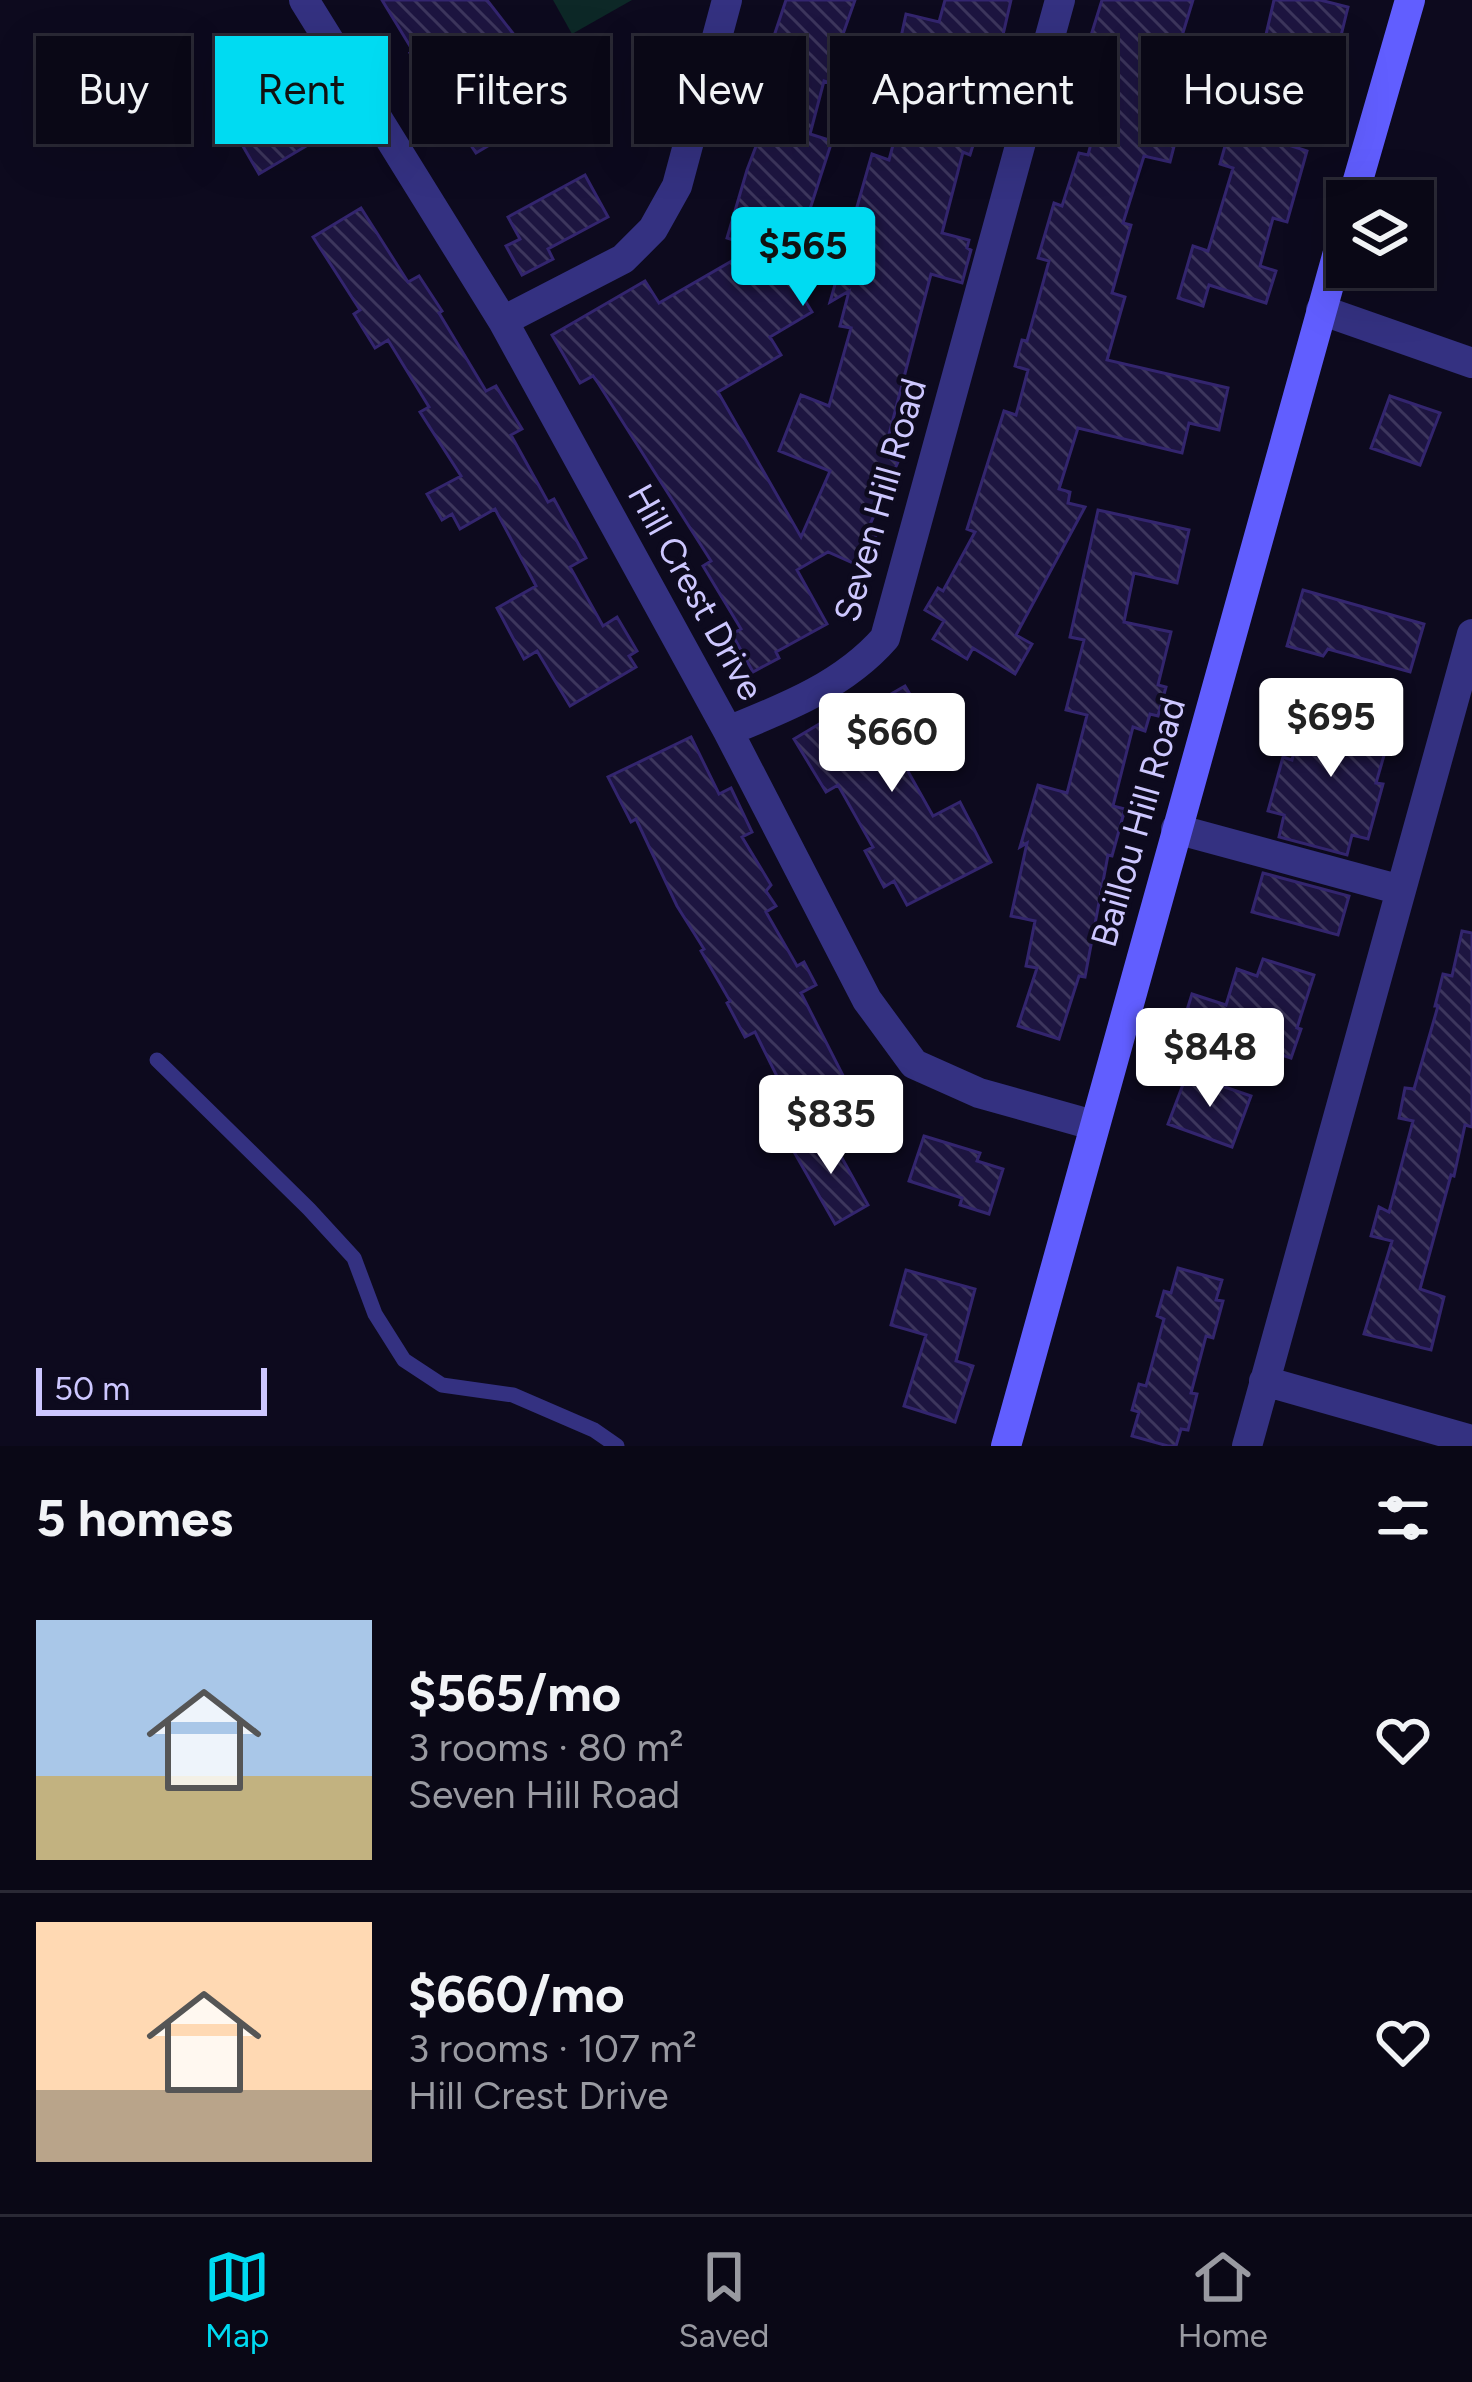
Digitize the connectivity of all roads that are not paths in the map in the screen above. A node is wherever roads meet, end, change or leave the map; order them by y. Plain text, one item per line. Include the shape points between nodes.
1 (304, 0) edge
2 (727, 0) edge
3 (1060, 0) edge
4 (1410, 0) edge
5 (1358, 180) edge
6 (1327, 288) edge
7 (1321, 310) junction
8 (503, 321) junction
9 (1472, 363) edge
10 (1472, 634) edge
11 (728, 731) junction
12 (1176, 829) junction
13 (1401, 890) junction
14 (157, 1060) dead end
15 (1093, 1125) junction
16 (1264, 1381) junction
17 (1472, 1440) edge
18 (616, 1446) edge
19 (1006, 1446) edge
20 (1247, 1446) edge

1 - 8 street, Hill Crest Drive
2 - 8 street via 677,186 653,230 623,259
3 - 11 street, Seven Hill Road via 885,638 862,664
4 - 5 main road
6 - 7 main road, Baillou Hill Road
7 - 9 street
7 - 12 main road, Baillou Hill Road
8 - 11 street, Hill Crest Drive
10 - 13 street
11 - 15 street, Hill Crest Drive via 867,1000 914,1064 979,1093
12 - 13 street
12 - 15 main road, Baillou Hill Road
13 - 16 street
14 - 18 lane via 354,1258 404,1360 442,1385 513,1395
15 - 19 main road, Baillou Hill Road
16 - 17 street
16 - 20 street

